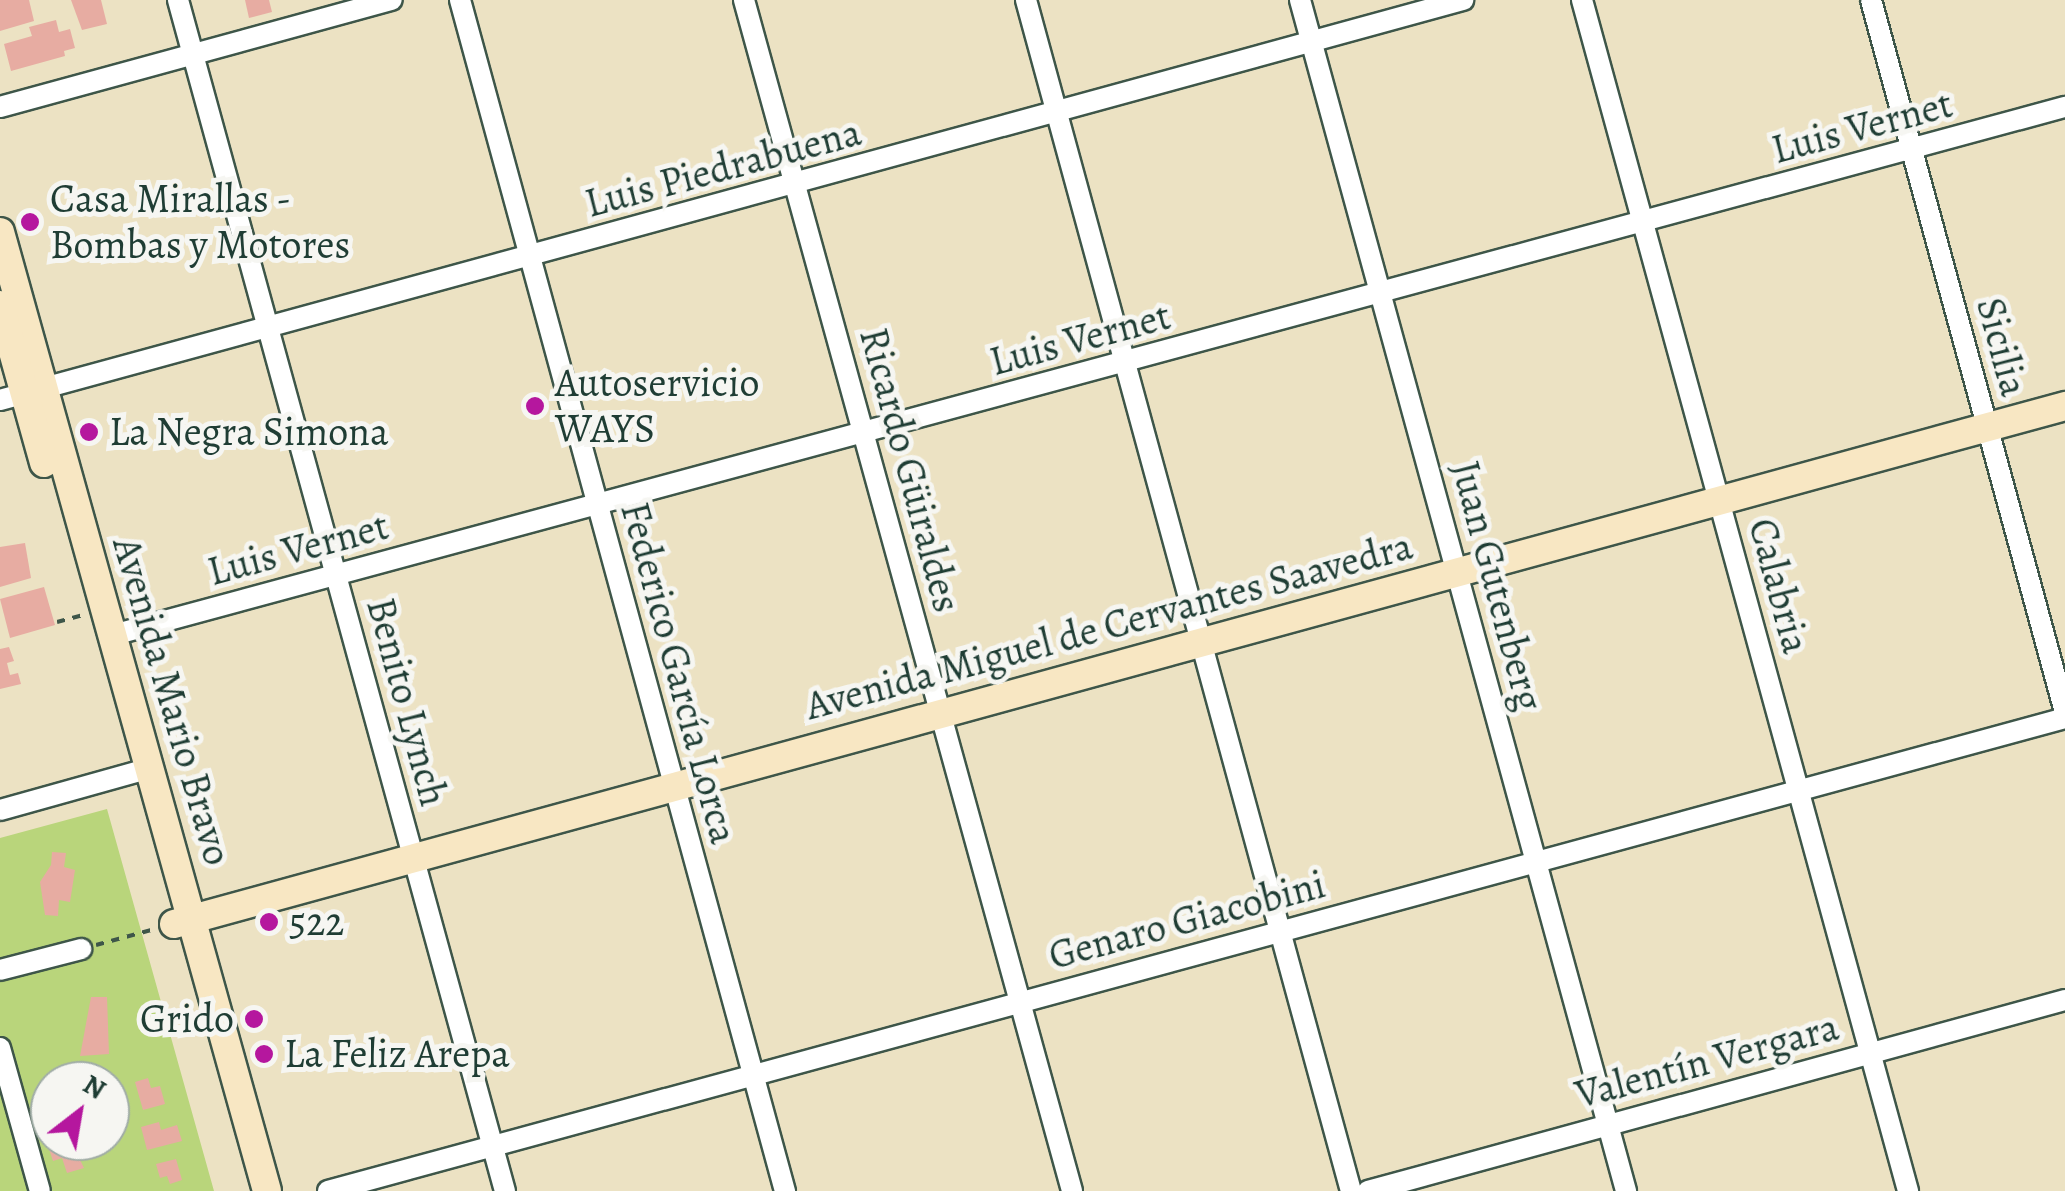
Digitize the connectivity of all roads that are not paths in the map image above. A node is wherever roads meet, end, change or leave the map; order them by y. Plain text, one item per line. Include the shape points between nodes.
1 (178, 0) edge
2 (392, 0) edge
3 (460, 0) edge
4 (744, 0) edge
5 (1026, 0) edge
6 (1300, 0) edge
7 (1463, 0) edge
8 (1582, 0) edge
9 (1871, 0) edge
10 (1311, 42) junction
11 (193, 54) junction
12 (0, 107) edge
13 (2065, 108) edge
14 (1056, 112) junction
15 (1912, 150) junction
16 (794, 184) junction
17 (1643, 223) junction
18 (0, 232) edge
19 (530, 257) junction
20 (1380, 294) junction
21 (0, 306) edge
22 (267, 325) junction
23 (1124, 363) junction
24 (22, 393) edge
25 (2065, 406) edge
26 (1988, 427) junction
27 (864, 433) junction
28 (1720, 501) junction
29 (597, 505) junction
30 (1457, 572) junction
31 (336, 575) junction
32 (112, 635) junction
33 (1200, 643) junction
34 (941, 714) junction
35 (2065, 715) edge
36 (141, 771) junction
37 (674, 787) junction
38 (1798, 790) junction
39 (0, 810) edge
40 (414, 858) junction
41 (1536, 862) junction
42 (183, 922) junction
43 (1280, 932) junction
44 (82, 948) road end
45 (0, 970) edge
46 (2065, 1000) edge
47 (1020, 1002) junction
48 (0, 1048) edge
49 (1870, 1053) junction
50 (753, 1076) junction
51 (1608, 1125) junction
52 (492, 1146) junction
53 (40, 1191) edge
54 (249, 1191) edge
55 (267, 1191) edge
56 (328, 1191) edge
57 (504, 1191) edge
58 (784, 1191) edge
59 (1072, 1191) edge
60 (1351, 1191) edge
61 (1368, 1191) edge
62 (1626, 1191) edge
63 (1908, 1191) edge

1 - 11 street, Benito Lynch
2 - 11 street
3 - 19 street, Federico García Lorca
4 - 16 street, Ricardo Güiraldes
5 - 14 street
6 - 10 street, Juan Gutenberg
7 - 10 street, Luis Piedrabuena
8 - 17 street, Calabria
9 - 15 street, Sicilia
10 - 14 street, Luis Piedrabuena
10 - 20 street, Juan Gutenberg
11 - 12 street
11 - 22 street, Benito Lynch
13 - 15 street, Luis Vernet
14 - 16 street, Luis Piedrabuena
14 - 23 street
15 - 17 street, Luis Vernet
15 - 26 street, Sicilia
16 - 19 street, Luis Piedrabuena
16 - 27 street, Ricardo Güiraldes
17 - 20 street, Luis Vernet
17 - 28 street, Calabria
18 - 24 street, Avenida Mario Bravo
19 - 22 street, Luis Piedrabuena
19 - 29 street, Federico García Lorca
20 - 23 street, Luis Vernet
20 - 30 street, Juan Gutenberg
21 - 24 street, Avenida Mario Bravo
22 - 24 street, Luis Piedrabuena
22 - 31 street, Benito Lynch
23 - 27 street, Luis Vernet
23 - 33 street
24 - 32 street, Avenida Mario Bravo
24 - 36 street, Avenida Mario Bravo
25 - 26 street, Avenida Miguel de Cervantes Saavedra
26 - 28 street, Avenida Miguel de Cervantes Saavedra
26 - 35 street, Sicilia
27 - 29 street, Luis Vernet
27 - 34 street, Ricardo Güiraldes
28 - 30 street, Avenida Miguel de Cervantes Saavedra
28 - 38 street, Calabria
29 - 31 street, Luis Vernet
29 - 37 street, Federico García Lorca
30 - 33 street, Avenida Miguel de Cervantes Saavedra
30 - 41 street, Juan Gutenberg
31 - 32 street, Luis Vernet
31 - 40 street, Benito Lynch
32 - 36 street, Avenida Mario Bravo
33 - 34 street, Avenida Miguel de Cervantes Saavedra
33 - 43 street
34 - 37 street, Avenida Miguel de Cervantes Saavedra
34 - 47 street, Ricardo Güiraldes
35 - 38 street, Genaro Giacobini
36 - 39 street
36 - 42 street, Avenida Mario Bravo
37 - 40 street, Avenida Miguel de Cervantes Saavedra
37 - 50 street, Federico García Lorca
38 - 41 street, Genaro Giacobini
38 - 49 street, Calabria
40 - 42 street, Avenida Miguel de Cervantes Saavedra
40 - 52 street, Benito Lynch
41 - 43 street, Genaro Giacobini
41 - 51 street, Juan Gutenberg
42 - 54 street, Avenida Mario Bravo
42 - 55 street, Avenida Mario Bravo
43 - 47 street, Genaro Giacobini
43 - 60 street
44 - 45 street
46 - 49 street, Valentín Vergara
47 - 50 street, Genaro Giacobini
47 - 59 street, Ricardo Güiraldes
48 - 53 street
49 - 51 street, Valentín Vergara
49 - 63 street, Calabria
50 - 52 street, Genaro Giacobini
50 - 58 street, Federico García Lorca
51 - 61 street, Valentín Vergara
51 - 62 street, Juan Gutenberg
52 - 56 street, Genaro Giacobini
52 - 57 street, Benito Lynch

